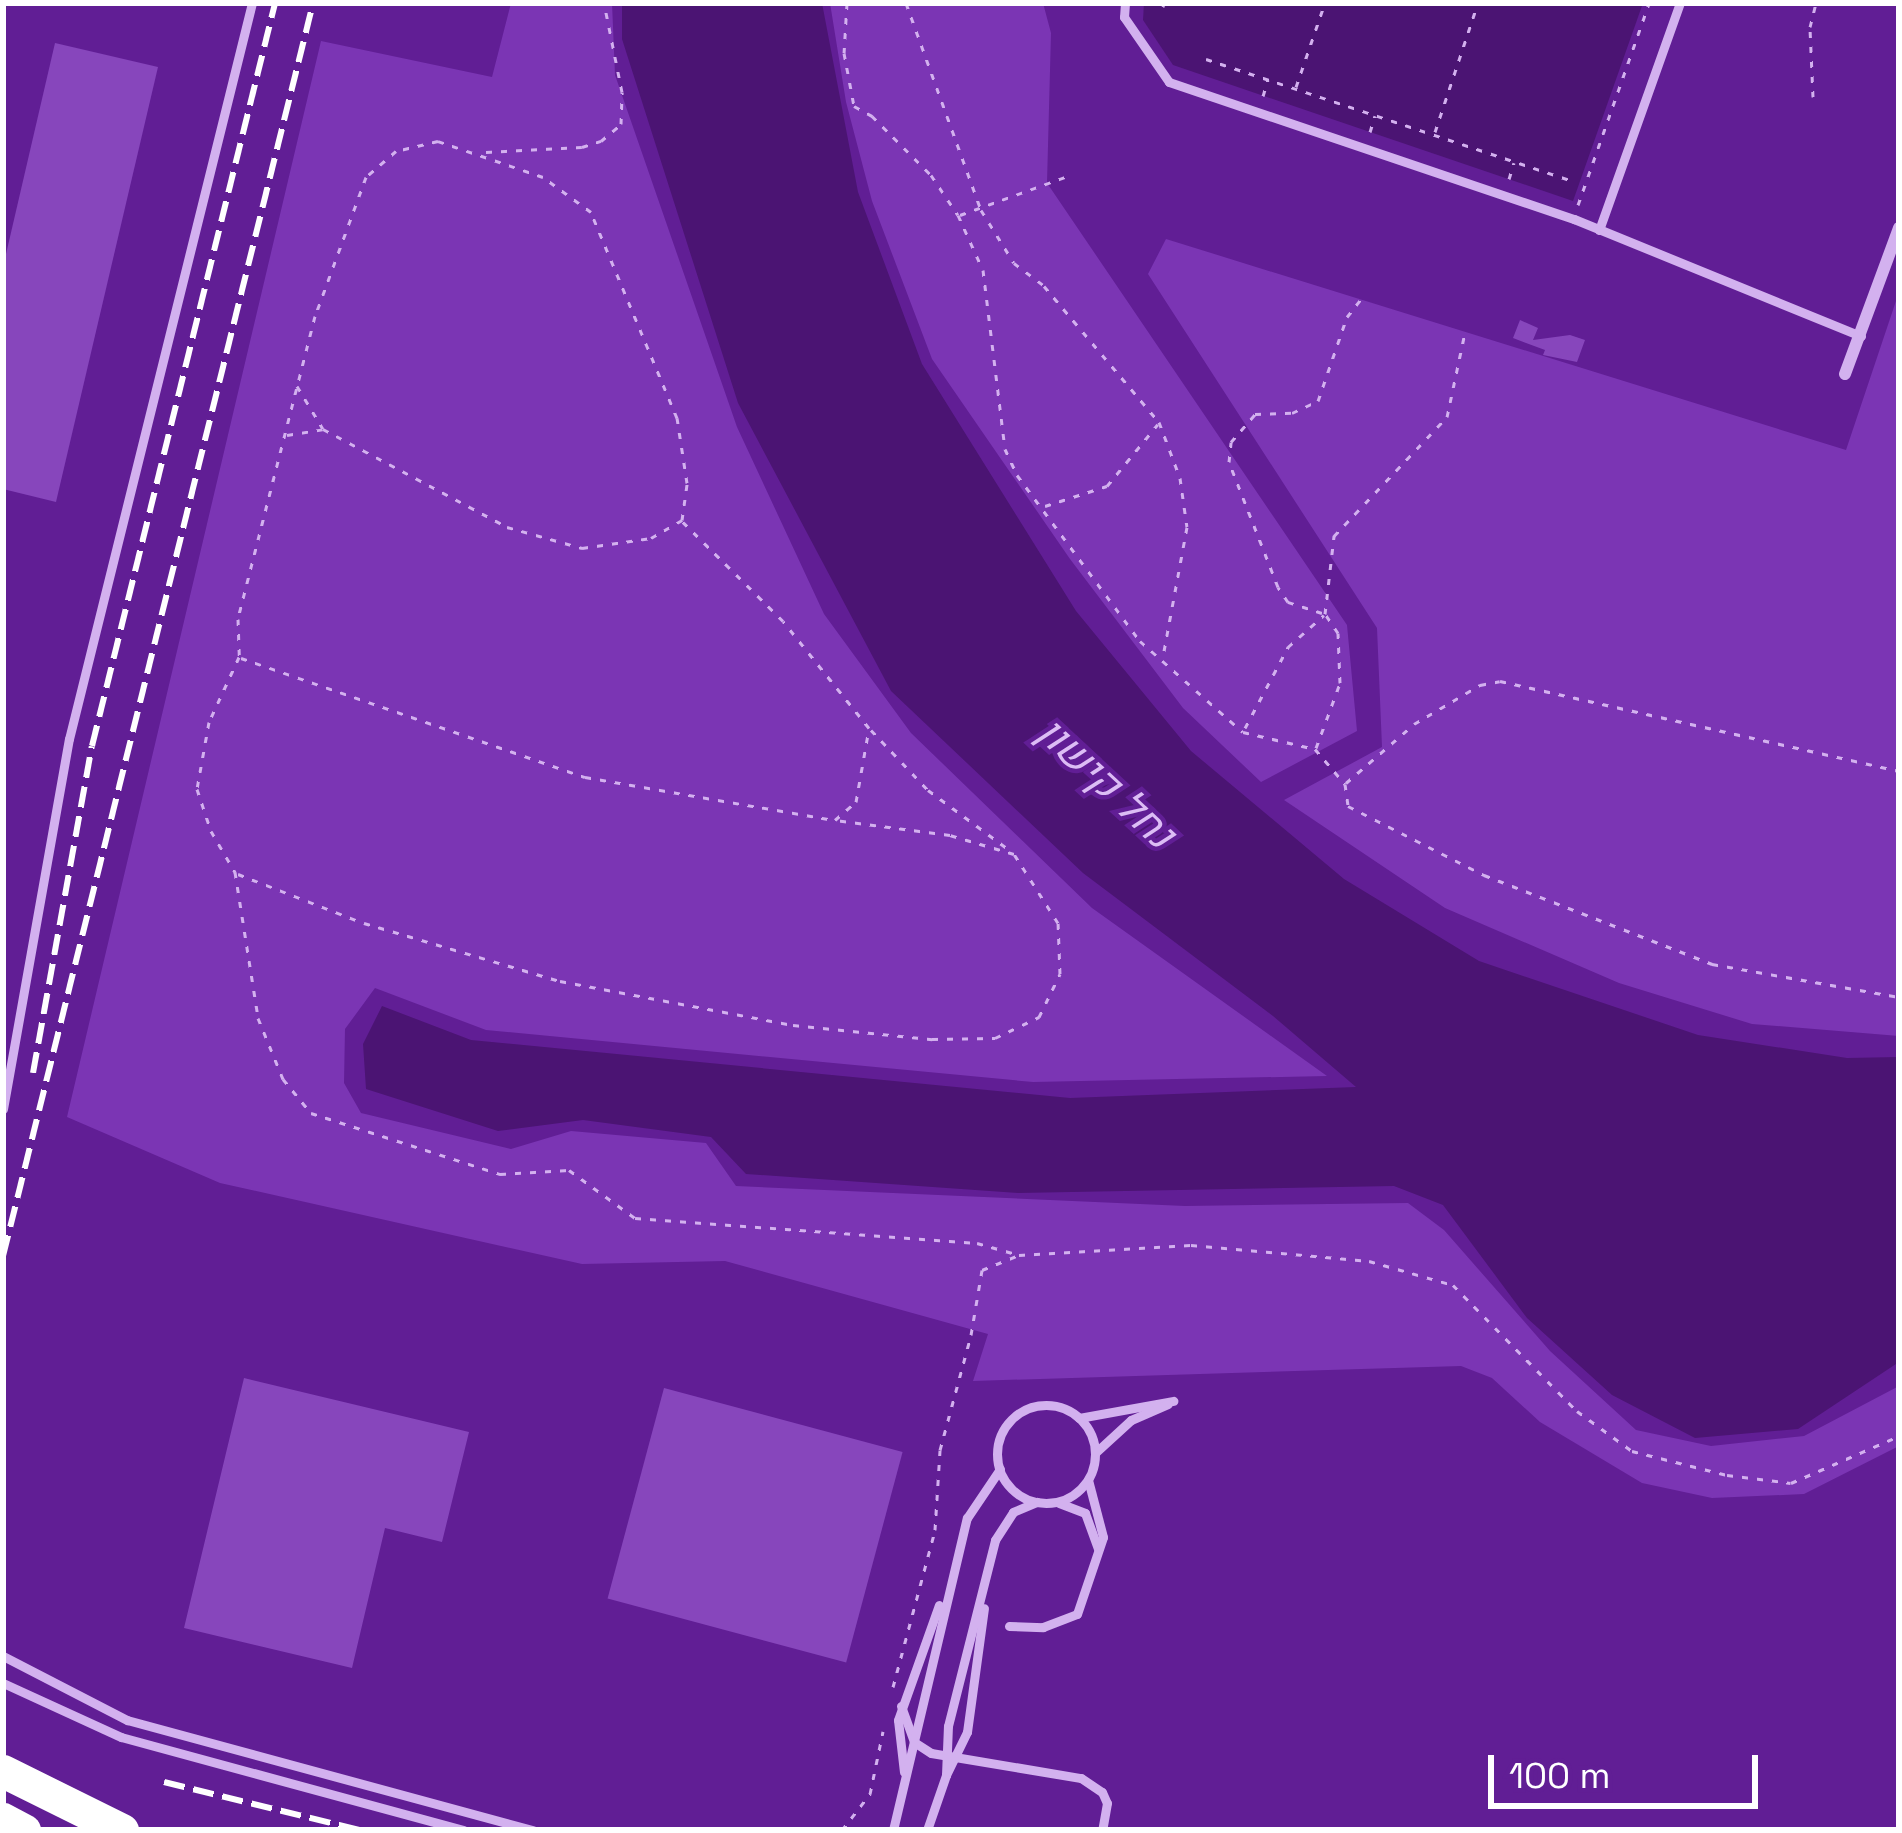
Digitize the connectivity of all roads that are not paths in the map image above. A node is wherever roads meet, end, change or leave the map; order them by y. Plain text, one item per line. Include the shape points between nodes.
1 (252, 3) edge
2 (1125, 3) edge
3 (1681, 3) edge
4 (1899, 228) edge
5 (1599, 230) junction
6 (1861, 336) junction
7 (1845, 374) dead end
8 (3, 1109) edge
9 (1079, 1418) junction
10 (1095, 1453) junction
11 (1000, 1469) junction
12 (1088, 1480) junction
13 (1037, 1502) junction
14 (1053, 1502) junction
15 (1098, 1555) junction
16 (986, 1576) junction
17 (946, 1589) junction
18 (1009, 1626) dead end
19 (3, 1656) edge
20 (3, 1683) edge
21 (902, 1706) junction
22 (914, 1742) junction
23 (952, 1756) junction
24 (3, 1771) edge
25 (905, 1777) junction
26 (3, 1819) edge
27 (24, 1830) edge
28 (122, 1830) edge
29 (464, 1830) edge
30 (533, 1830) edge
31 (893, 1830) edge
32 (927, 1830) edge
33 (1102, 1830) edge

1 - 8 lane via 69,739
2 - 5 lane via 1124,16 1169,82
3 - 5 lane
4 - 6 street
5 - 6 lane
6 - 7 street
9 - 10 lane
9 - 10 lane via 1172,1401 1131,1420
9 - 11 lane via 1050,1405 1019,1413 1000,1437
10 - 12 lane
11 - 13 lane via 1014,1490
11 - 17 lane via 967,1518
12 - 14 lane
12 - 15 lane via 1102,1524
13 - 14 lane
13 - 16 lane via 1013,1512
14 - 15 lane via 1084,1513
15 - 18 lane via 1077,1614 1043,1627
16 - 23 lane via 979,1673
16 - 23 lane via 948,1726
17 - 21 lane
17 - 22 lane
19 - 30 lane via 128,1720
20 - 29 lane via 121,1737
21 - 22 lane
21 - 25 lane
22 - 23 lane
22 - 25 lane
23 - 32 lane
23 - 33 lane via 1081,1778 1107,1803
24 - 28 highway
25 - 31 lane
26 - 27 highway

